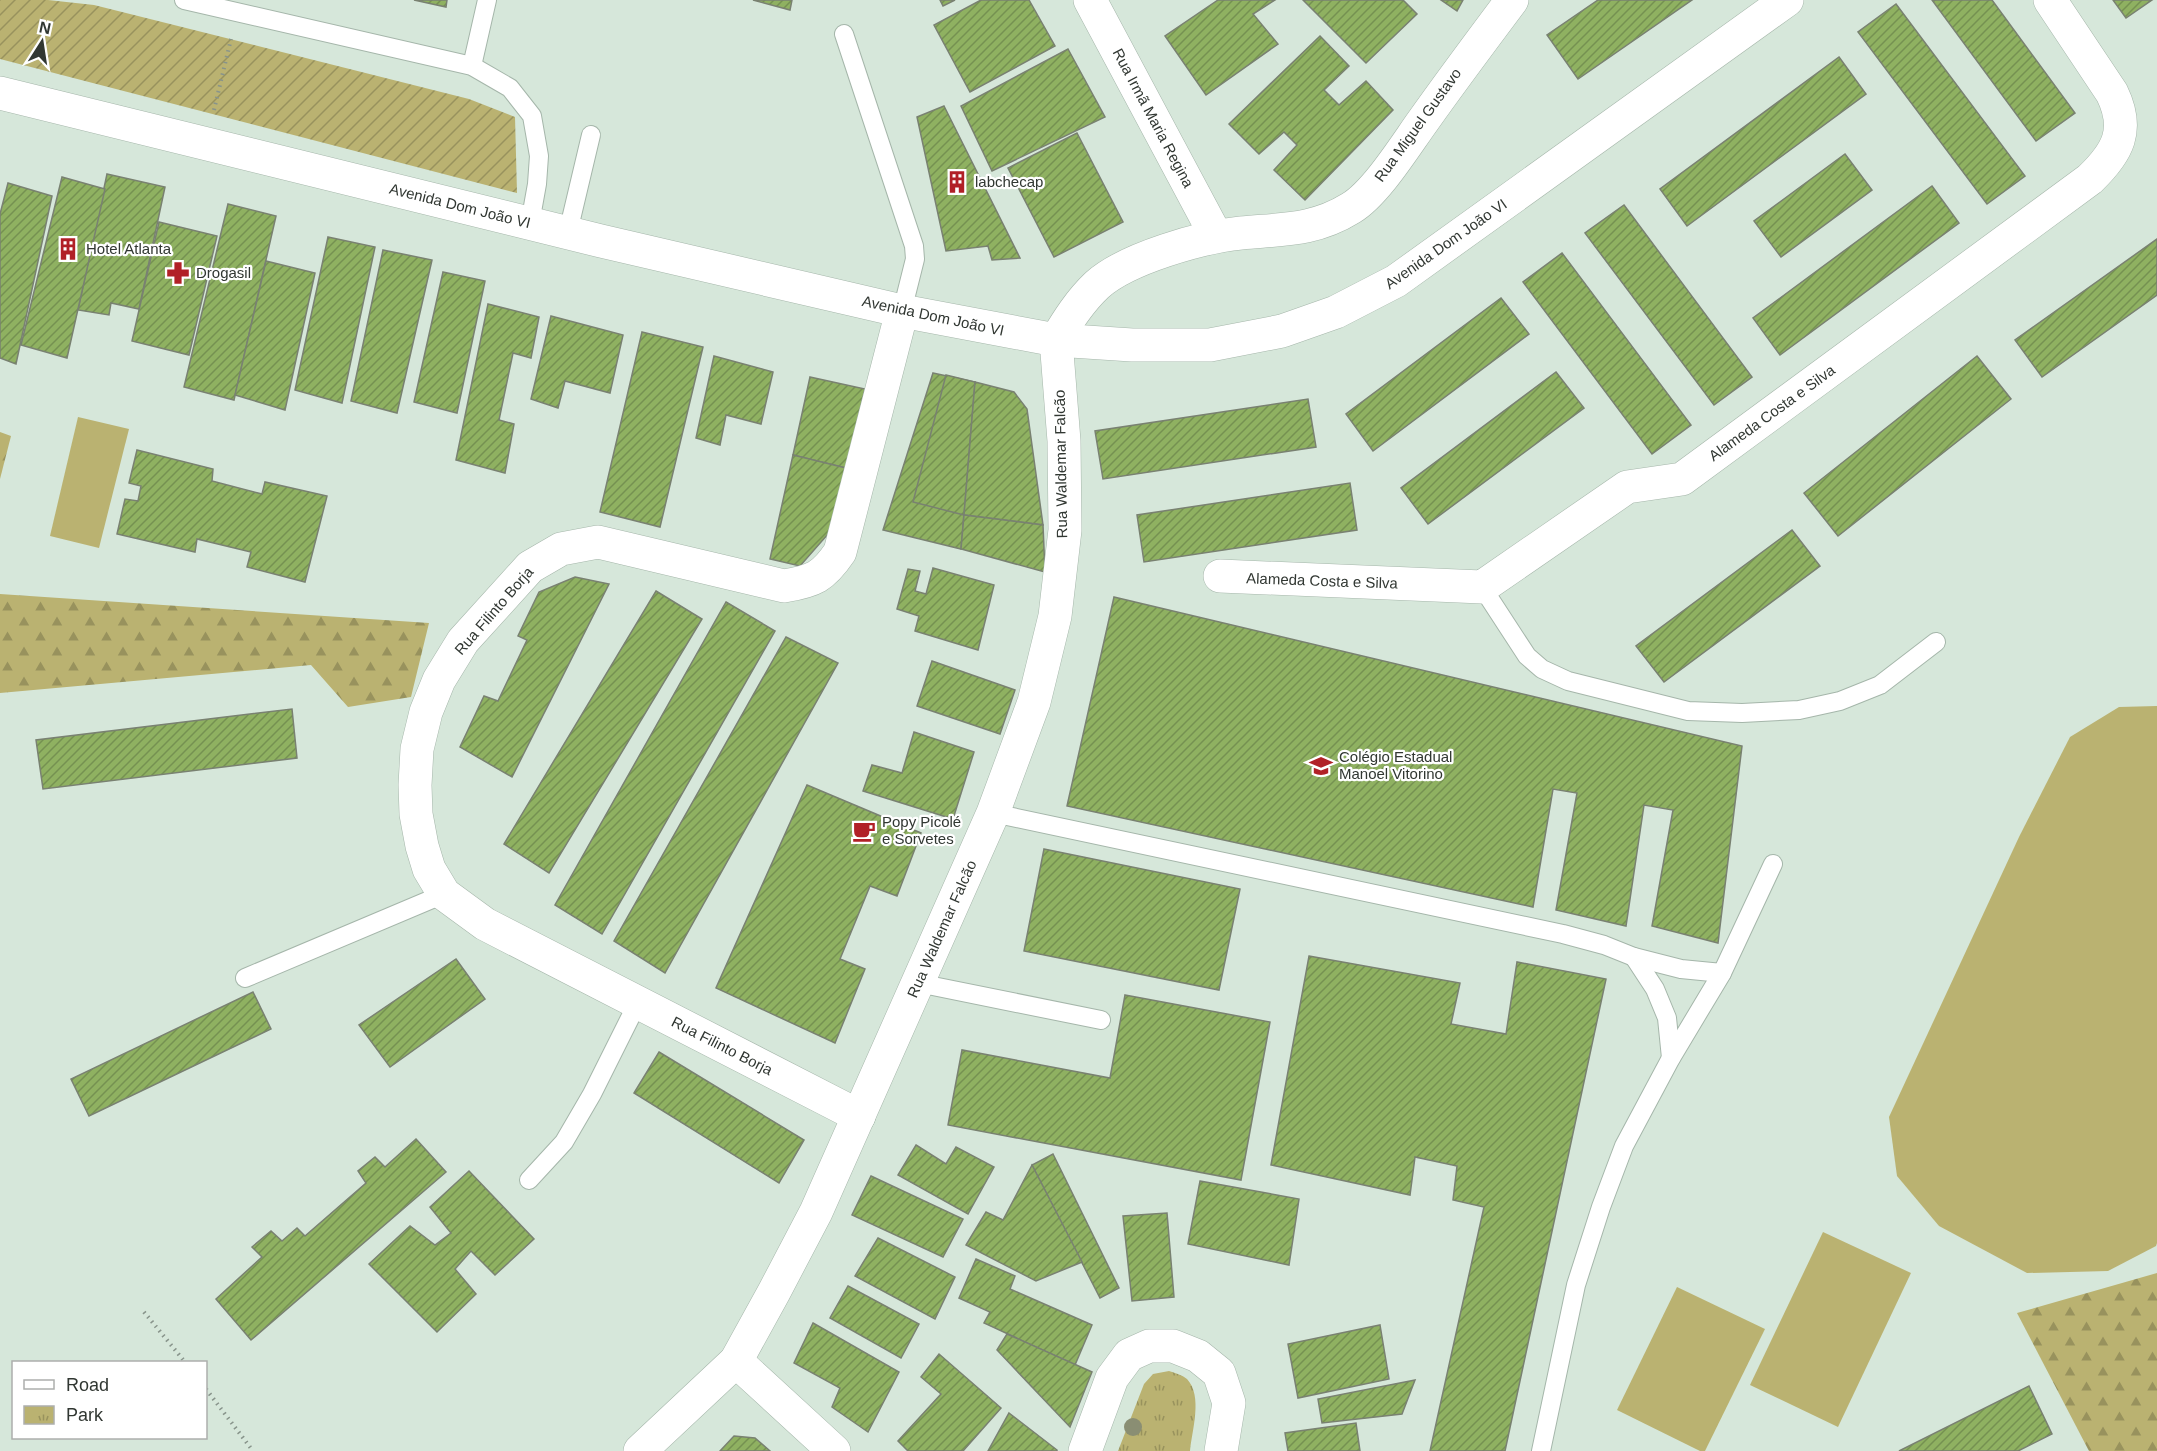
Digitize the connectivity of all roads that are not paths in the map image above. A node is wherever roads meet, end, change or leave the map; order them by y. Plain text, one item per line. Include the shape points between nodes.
1 (184, 0) edge
2 (487, 0) edge
3 (1090, 0) edge
4 (1512, 0) edge
5 (1787, 0) edge
6 (2050, 0) edge
7 (844, 34) dead end
8 (472, 66) junction
9 (0, 93) edge
10 (591, 135) dead end
11 (530, 223) junction
12 (568, 232) junction
13 (1216, 236) junction
14 (902, 311) junction
15 (1056, 340) junction
16 (1220, 576) dead end
17 (1482, 587) junction
18 (1936, 642) dead end
19 (993, 813) junction
20 (1773, 864) dead end
21 (444, 894) junction
22 (1634, 957) junction
23 (1722, 973) junction
24 (245, 978) dead end
25 (918, 983) junction
26 (638, 1002) junction
27 (1101, 1020) dead end
28 (1671, 1058) junction
29 (859, 1116) junction
30 (529, 1180) dead end
31 (736, 1361) junction
32 (640, 1451) edge
33 (834, 1451) edge
34 (1085, 1451) edge
35 (1221, 1451) edge
36 (1541, 1451) edge

1 - 8 lane
2 - 8 lane
3 - 13 street, Rua Irmã Maria Regina
4 - 13 street, Rua Miguel Gustavo via 1382,178 1353,207 1325,223
5 - 15 street, Avenida Dom João VI via 1396,281 1336,312 1282,331 1210,345
6 - 17 street, Alameda Costa e Silva via 2120,109 2117,144 2105,165 1682,479 1627,487
7 - 14 lane via 914,246 915,259
8 - 11 lane via 510,87 532,116 539,156
9 - 11 street, Avenida Dom João VI
10 - 12 lane
11 - 12 street, Avenida Dom João VI
12 - 14 street, Avenida Dom João VI
13 - 15 street, Rua Miguel Gustavo via 1136,262 1098,284 1073,311
14 - 15 street, Avenida Dom João VI
14 - 21 street, Rua Filinto Borja via 840,552 829,568 808,582 784,586 598,542 561,549 530,567 463,641 439,680 417,749 416,814 429,869
15 - 19 street, Rua Waldemar Falcão via 1064,441 1065,530 1055,616 1034,702
16 - 17 street, Alameda Costa e Silva
17 - 18 lane via 1527,656 1542,669 1568,681 1688,711 1799,710 1840,700 1880,685
19 - 22 lane via 1563,934
19 - 25 street, Rua Waldemar Falcão
20 - 23 lane
21 - 24 lane
21 - 26 street, Rua Filinto Borja via 485,924
22 - 23 lane via 1681,969
22 - 28 lane via 1655,989 1667,1018
23 - 28 lane
25 - 27 lane
25 - 29 street, Rua Waldemar Falcão
26 - 29 street, Rua Filinto Borja
26 - 30 lane via 564,1142
28 - 36 lane via 1624,1146 1601,1208 1576,1285
29 - 31 street, Rua Waldemar Falcão via 816,1212
31 - 32 street, Rua Waldemar Falcão
31 - 33 street
34 - 35 street via 1112,1378 1129,1355 1149,1346 1173,1346 1198,1356 1219,1373 1228,1402

